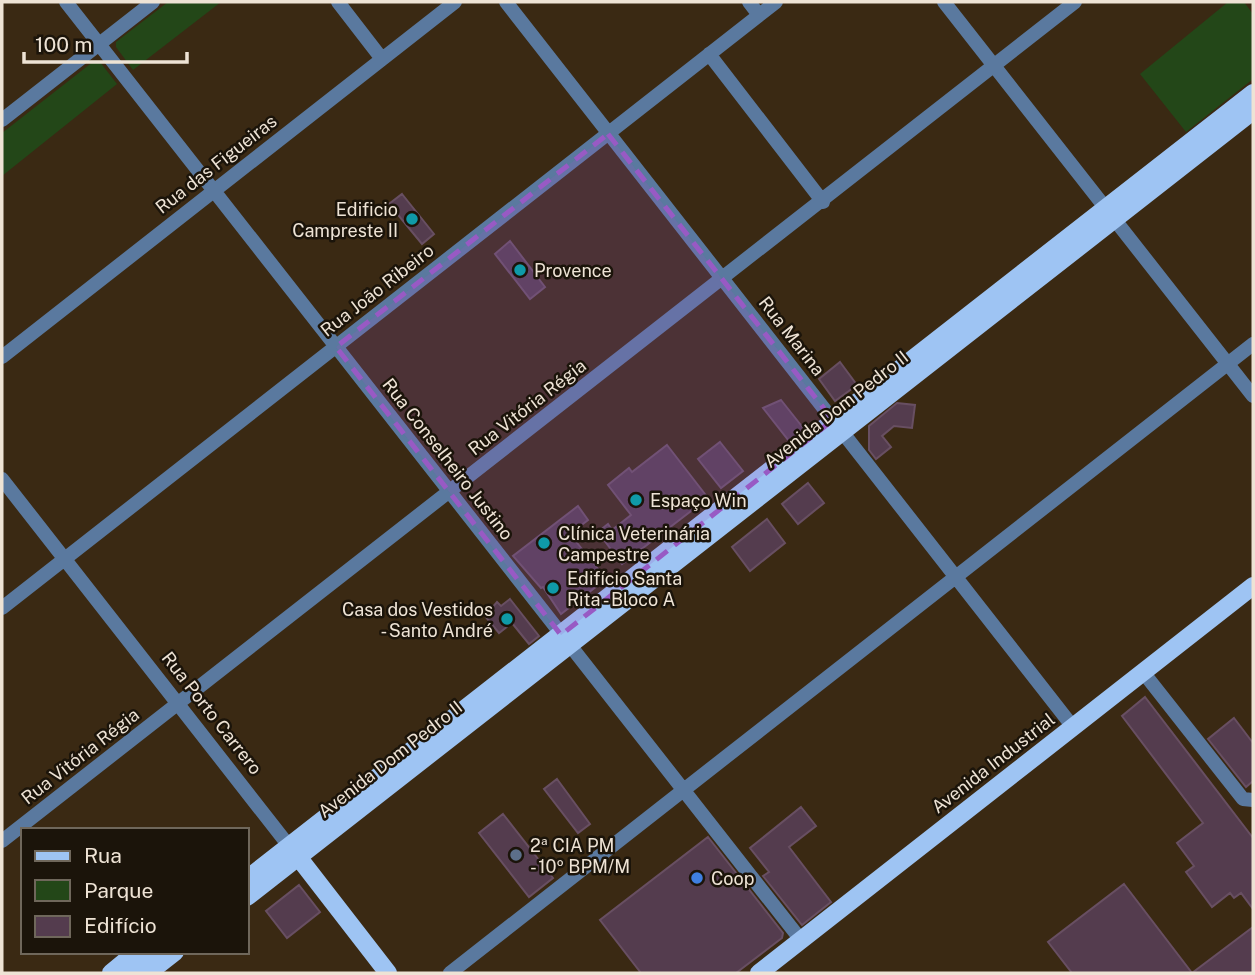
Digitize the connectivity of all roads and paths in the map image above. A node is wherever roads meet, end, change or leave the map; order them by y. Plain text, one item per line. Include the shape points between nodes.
1 (66, 2) edge
2 (153, 2) edge
3 (338, 2) edge
4 (455, 2) edge
5 (506, 2) edge
6 (749, 2) edge
7 (776, 2) edge
8 (944, 2) edge
9 (1075, 2) edge
10 (438, 7) edge
11 (759, 15) junction
12 (99, 44) junction
13 (709, 54) junction
14 (382, 59) junction
15 (994, 65) junction
16 (1253, 93) edge
17 (1253, 111) edge
18 (2, 120) edge
19 (608, 134) junction
20 (213, 191) junction
21 (823, 202) junction
22 (1110, 214) junction
23 (722, 279) junction
24 (1253, 344) edge
25 (336, 347) junction
26 (2, 357) edge
27 (1228, 364) junction
28 (1253, 396) edge
29 (837, 426) junction
30 (2, 479) edge
31 (449, 492) junction
32 (65, 559) junction
33 (956, 577) junction
34 (1253, 586) edge
35 (2, 608) edge
36 (566, 640) junction
37 (1143, 672) junction
38 (178, 704) junction
39 (1073, 727) junction
40 (684, 790) junction
41 (1250, 801) edge
42 (2, 841) edge
43 (294, 851) junction
44 (248, 878) edge
45 (248, 896) edge
46 (801, 940) junction
47 (135, 954) edge
48 (164, 960) edge
49 (111, 973) edge
50 (128, 973) edge
51 (148, 973) edge
52 (388, 973) edge
53 (450, 973) edge
54 (759, 973) edge

1 - 12 street, Rua Conselheiro Justino
2 - 12 street
3 - 14 street
4 - 10 street, Rua das Figueiras
5 - 19 street, Rua Marina
6 - 11 street
7 - 11 street, Rua João Ribeiro
8 - 15 street
9 - 15 street, Rua Vitória Régia
10 - 14 street, Rua das Figueiras
11 - 13 street, Rua João Ribeiro
12 - 18 street
12 - 20 street, Rua Conselheiro Justino
13 - 19 street, Rua João Ribeiro
13 - 21 street
14 - 20 street, Rua das Figueiras
15 - 21 street, Rua Vitória Régia
15 - 22 street
16 - 22 main road, Avenida Dom Pedro II
17 - 22 main road, Avenida Dom Pedro II
19 - 23 street, Rua Marina
19 - 25 street, Rua João Ribeiro
20 - 25 street, Rua Conselheiro Justino
20 - 26 street, Rua das Figueiras
21 - 23 street, Rua Vitória Régia
22 - 27 street
22 - 29 main road, Avenida Dom Pedro II
23 - 29 street, Rua Marina
23 - 31 street, Rua Vitória Régia
24 - 27 street
25 - 31 street, Rua Conselheiro Justino
25 - 32 street, Rua João Ribeiro
27 - 28 street
27 - 33 street
29 - 33 street, Rua Marina
29 - 36 main road, Avenida Dom Pedro II
30 - 32 street, Rua Porto Carrero
31 - 36 street, Rua Conselheiro Justino
31 - 38 street, Rua Vitória Régia
32 - 35 street, Rua João Ribeiro
32 - 38 street, Rua Porto Carrero
33 - 39 street, Rua Marina
33 - 40 street
34 - 37 main road, Avenida Industrial
36 - 40 street, Rua Conselheiro Justino
36 - 43 main road, Avenida Dom Pedro II
37 - 39 main road, Avenida Industrial
37 - 41 street
38 - 42 street, Rua Vitória Régia
38 - 43 street, Rua Porto Carrero
39 - 46 main road, Avenida Industrial
40 - 46 street, Rua Conselheiro Justino
40 - 53 street
43 - 44 main road, Avenida Dom Pedro II
43 - 45 main road, Avenida Dom Pedro II
43 - 52 main road, Rua Porto Carrero
46 - 54 main road, Avenida Industrial
47 - 49 main road
48 - 50 main road
48 - 51 main road

